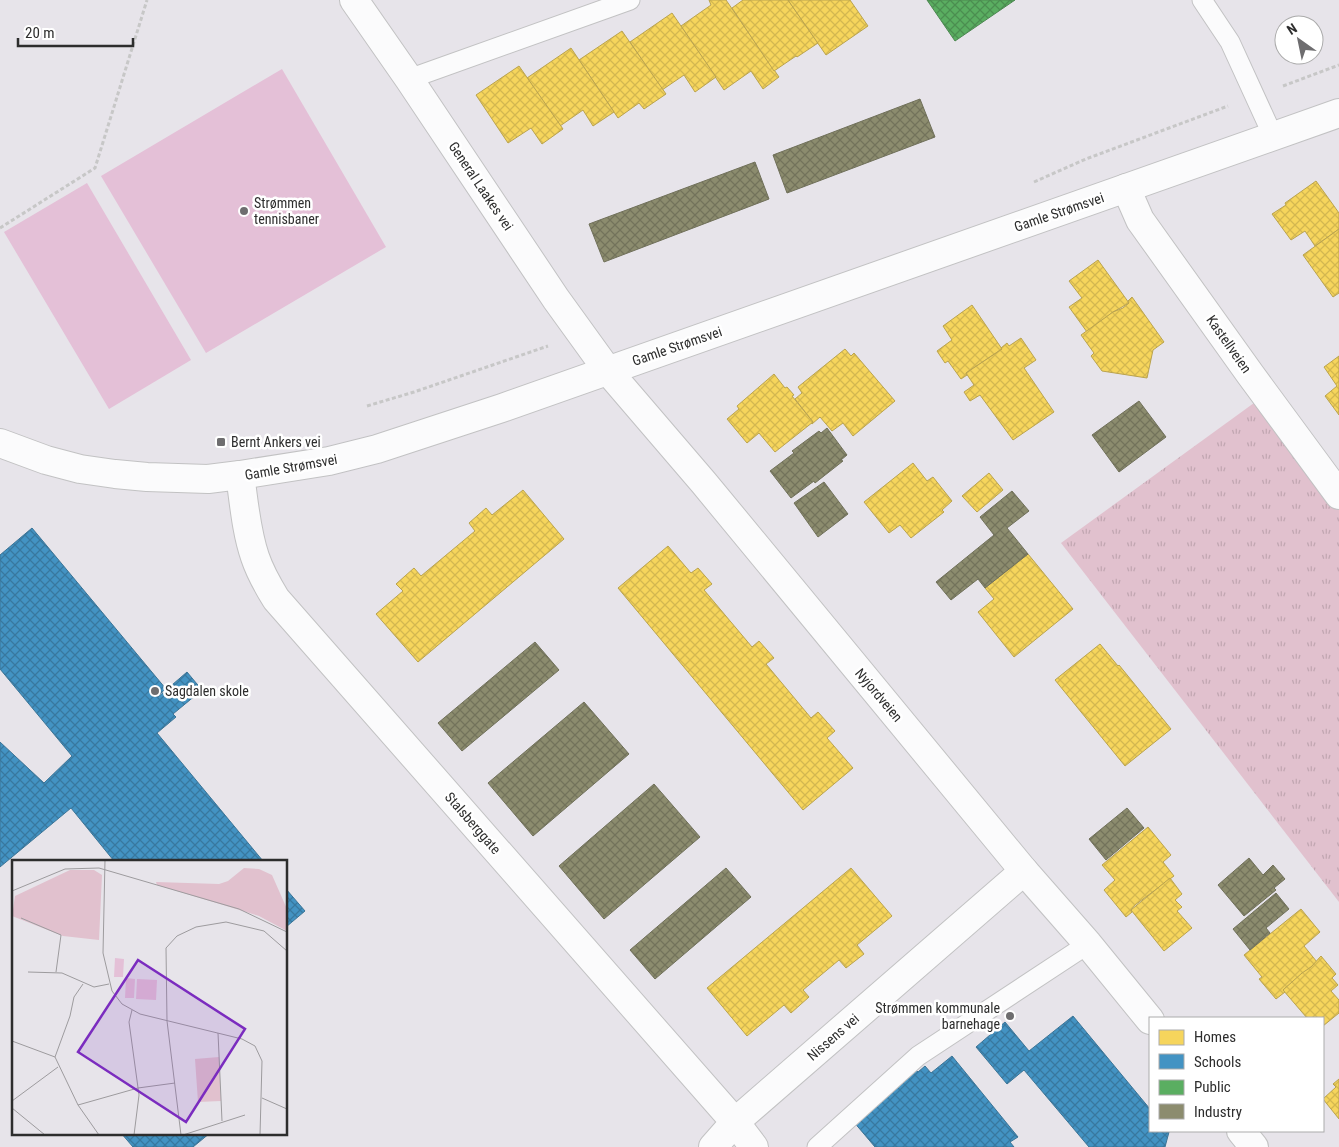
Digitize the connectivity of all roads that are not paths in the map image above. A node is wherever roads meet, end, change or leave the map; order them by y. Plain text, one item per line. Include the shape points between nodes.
1 (354, 0) edge
2 (630, 0) edge
3 (1202, 0) edge
4 (409, 80) junction
5 (1339, 113) edge
6 (1273, 136) junction
7 (1126, 188) junction
8 (608, 371) junction
9 (0, 443) edge
10 (240, 475) junction
11 (1339, 495) edge
12 (1024, 871) junction
13 (1088, 944) junction
14 (1149, 1019) edge
15 (735, 1122) junction
16 (1242, 1132) edge
17 (713, 1147) edge
18 (754, 1147) edge
19 (817, 1147) edge
20 (1254, 1147) edge

1 - 4 street, General Laakes vei
2 - 4 lane
3 - 6 lane via 1230,42
4 - 8 street, General Laakes vei
5 - 6 street, Gamle Strømsvei
6 - 7 street, Gamle Strømsvei
7 - 8 street, Gamle Strømsvei
7 - 11 street, Kastellveien via 1140,220
8 - 10 street, Gamle Strømsvei via 377,450
8 - 12 street, Nyjordveien
9 - 10 street, Gamle Strømsvei via 46,460 115,474 208,479
10 - 15 street, Stalsberggate via 255,558 276,599
12 - 13 street, Nyjordveien
12 - 15 street, Nissens vei
13 - 14 street, Nyjordveien
13 - 19 lane via 918,1056
15 - 17 street, Nissens vei
15 - 18 street, Stalsberggate
16 - 20 street

